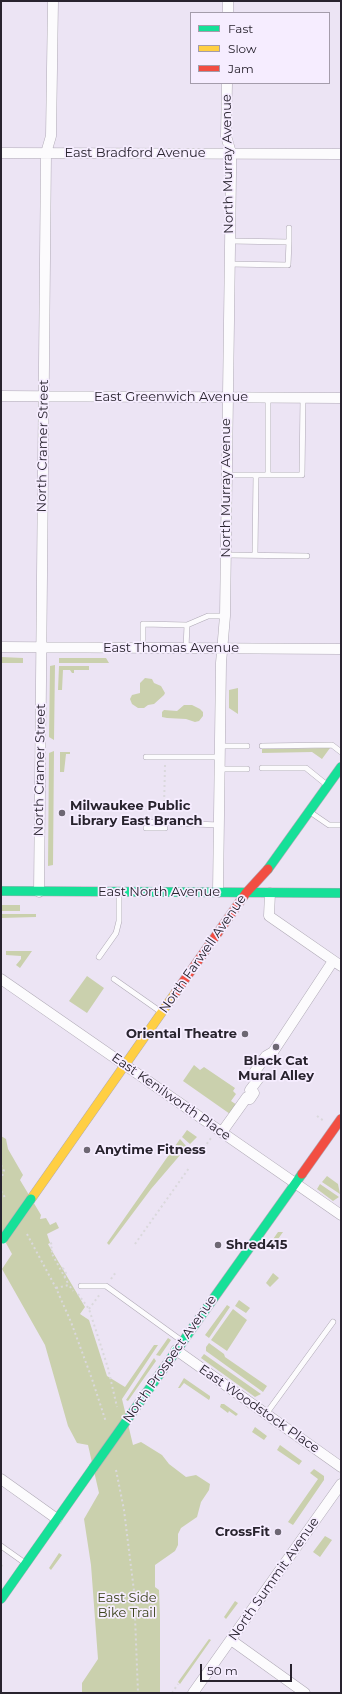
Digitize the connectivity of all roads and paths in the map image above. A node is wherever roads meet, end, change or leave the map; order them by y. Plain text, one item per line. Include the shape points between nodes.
1 (53, 1) edge
2 (228, 1) edge
3 (228, 12) edge
4 (227, 84) edge
5 (1, 153) edge
6 (46, 153) junction
7 (231, 153) junction
8 (341, 154) edge
9 (289, 228) dead end
10 (230, 242) junction
11 (289, 242) junction
12 (229, 264) junction
13 (1, 396) edge
14 (44, 396) junction
15 (227, 397) junction
16 (268, 398) junction
17 (303, 398) junction
18 (341, 398) edge
19 (226, 475) junction
20 (256, 475) junction
21 (268, 475) junction
22 (226, 555) junction
23 (255, 555) junction
24 (306, 556) dead end
25 (225, 616) junction
26 (187, 625) junction
27 (1, 647) edge
28 (41, 648) junction
29 (143, 648) junction
30 (186, 648) junction
31 (223, 649) junction
32 (341, 649) edge
33 (220, 746) junction
34 (247, 746) dead end
35 (262, 746) dead end
36 (341, 752) edge
37 (146, 757) dead end
38 (220, 757) junction
39 (163, 762) dead end
40 (341, 767) edge
41 (262, 768) dead end
42 (220, 769) junction
43 (247, 769) dead end
44 (328, 786) junction
45 (165, 806) dead end
46 (309, 812) junction
47 (146, 822) dead end
48 (190, 825) junction
49 (219, 825) junction
50 (341, 825) edge
51 (146, 828) dead end
52 (165, 828) dead end
53 (181, 828) dead end
54 (1, 891) edge
55 (39, 892) junction
56 (118, 892) junction
57 (218, 892) junction
58 (246, 893) junction
59 (270, 893) junction
60 (341, 893) edge
61 (100, 957) dead end
62 (337, 964) edge
63 (1, 979) edge
64 (114, 979) dead end
65 (162, 1013) junction
66 (126, 1064) junction
67 (317, 1116) dead end
68 (341, 1120) edge
69 (324, 1121) dead end
70 (222, 1132) junction
71 (208, 1141) dead end
72 (201, 1152) dead end
73 (1, 1165) edge
74 (189, 1168) dead end
75 (1, 1179) edge
76 (296, 1183) junction
77 (1, 1191) edge
78 (6, 1199) dead end
79 (341, 1216) edge
80 (27, 1234) dead end
81 (2, 1240) edge
82 (52, 1243) dead end
83 (136, 1244) dead end
84 (65, 1267) dead end
85 (116, 1272) dead end
86 (64, 1276) junction
87 (109, 1281) dead end
88 (69, 1285) junction
89 (81, 1286) dead end
90 (56, 1288) junction
91 (333, 1322) dead end
92 (183, 1341) junction
93 (176, 1350) junction
94 (117, 1407) dead end
95 (266, 1414) junction
96 (106, 1422) dead end
97 (341, 1467) edge
98 (116, 1470) dead end
99 (1, 1479) edge
100 (341, 1484) edge
101 (58, 1519) junction
102 (1, 1546) edge
103 (26, 1564) junction
104 (1, 1599) edge
105 (231, 1640) junction
106 (178, 1684) dead end
107 (138, 1693) edge
108 (161, 1693) edge
109 (171, 1693) edge
110 (193, 1693) edge
111 (305, 1693) edge

1 - 6 street, North Cramer Street via 52,136
2 - 3 street
4 - 7 street, North Murray Avenue via 226,136
5 - 6 street, East Bradford Avenue
6 - 7 street, East Bradford Avenue
6 - 14 street, North Cramer Street
7 - 8 street, East Bradford Avenue
7 - 10 street, North Murray Avenue
9 - 11 lane
10 - 11 lane
10 - 12 street, North Murray Avenue
11 - 12 lane via 288,265
12 - 15 street, North Murray Avenue
13 - 14 street, East Greenwich Avenue
14 - 15 street, East Greenwich Avenue
14 - 28 street, North Cramer Street
15 - 16 street, East Greenwich Avenue
15 - 19 street, North Murray Avenue
16 - 17 street, East Greenwich Avenue
16 - 21 lane
17 - 18 street, East Greenwich Avenue
17 - 21 lane via 302,475
19 - 20 lane
19 - 22 street, North Murray Avenue
20 - 21 lane
20 - 23 lane
22 - 23 lane
22 - 25 street, North Murray Avenue
23 - 24 lane
25 - 26 lane via 208,616
25 - 31 street, North Murray Avenue
26 - 29 lane via 143,624
26 - 30 lane
27 - 28 street, East Thomas Avenue
28 - 29 street, East Thomas Avenue
28 - 55 street, North Cramer Street
29 - 30 street, East Thomas Avenue
30 - 31 street, East Thomas Avenue
31 - 32 street, East Thomas Avenue
31 - 33 street, North Murray Avenue
33 - 34 lane
33 - 38 street, North Murray Avenue
35 - 36 lane via 332,745
37 - 38 lane
38 - 42 street, North Murray Avenue
39 - 45 path
40 - 44 main road, North Farwell Avenue
41 - 44 lane via 306,768
42 - 43 lane
42 - 49 street, North Murray Avenue
44 - 46 main road, North Farwell Avenue
46 - 50 lane via 329,825
46 - 58 main road, North Farwell Avenue via 266,872
47 - 48 lane via 181,822
48 - 49 lane
48 - 53 lane
49 - 57 street, North Murray Avenue
51 - 52 lane
54 - 55 main road, East North Avenue
55 - 56 main road, East North Avenue
56 - 57 main road, East North Avenue
56 - 61 lane via 119,920 116,933
57 - 58 main road, East North Avenue
58 - 59 main road, East North Avenue
58 - 65 main road, North Farwell Avenue
59 - 60 main road, East North Avenue
59 - 62 street via 269,916
62 - 70 street via 273,1052 266,1056 253,1074 259,1078 250,1099 247,1097
63 - 66 street, East Kenilworth Place
64 - 65 lane
65 - 66 main road, North Farwell Avenue
66 - 70 street, East Kenilworth Place
66 - 81 main road, North Farwell Avenue, bridge
67 - 69 path
68 - 76 main road, North Prospect Avenue
70 - 76 street, East Kenilworth Place
71 - 72 path
73 - 75 path via 4,1171
74 - 83 path
76 - 79 street, East Kenilworth Place
76 - 92 main road, North Prospect Avenue
77 - 78 path
80 - 90 path
82 - 86 path via 51,1252
84 - 86 path via 63,1268 67,1275
85 - 87 path
86 - 88 path
88 - 90 path
88 - 94 path via 89,1309 108,1368
89 - 92 lane via 106,1286
90 - 96 path via 81,1347
91 - 95 lane
92 - 93 main road, North Prospect Avenue
93 - 95 street, East Woodstock Place
93 - 101 main road, North Prospect Avenue, bridge
95 - 97 street, East Woodstock Place
98 - 107 path via 124,1510 134,1591
99 - 101 street
100 - 105 street, North Summit Avenue
101 - 103 main road, North Prospect Avenue
102 - 103 lane
103 - 104 main road, North Prospect Avenue
105 - 110 street, North Summit Avenue
105 - 111 street
106 - 109 path
108 - 109 path

